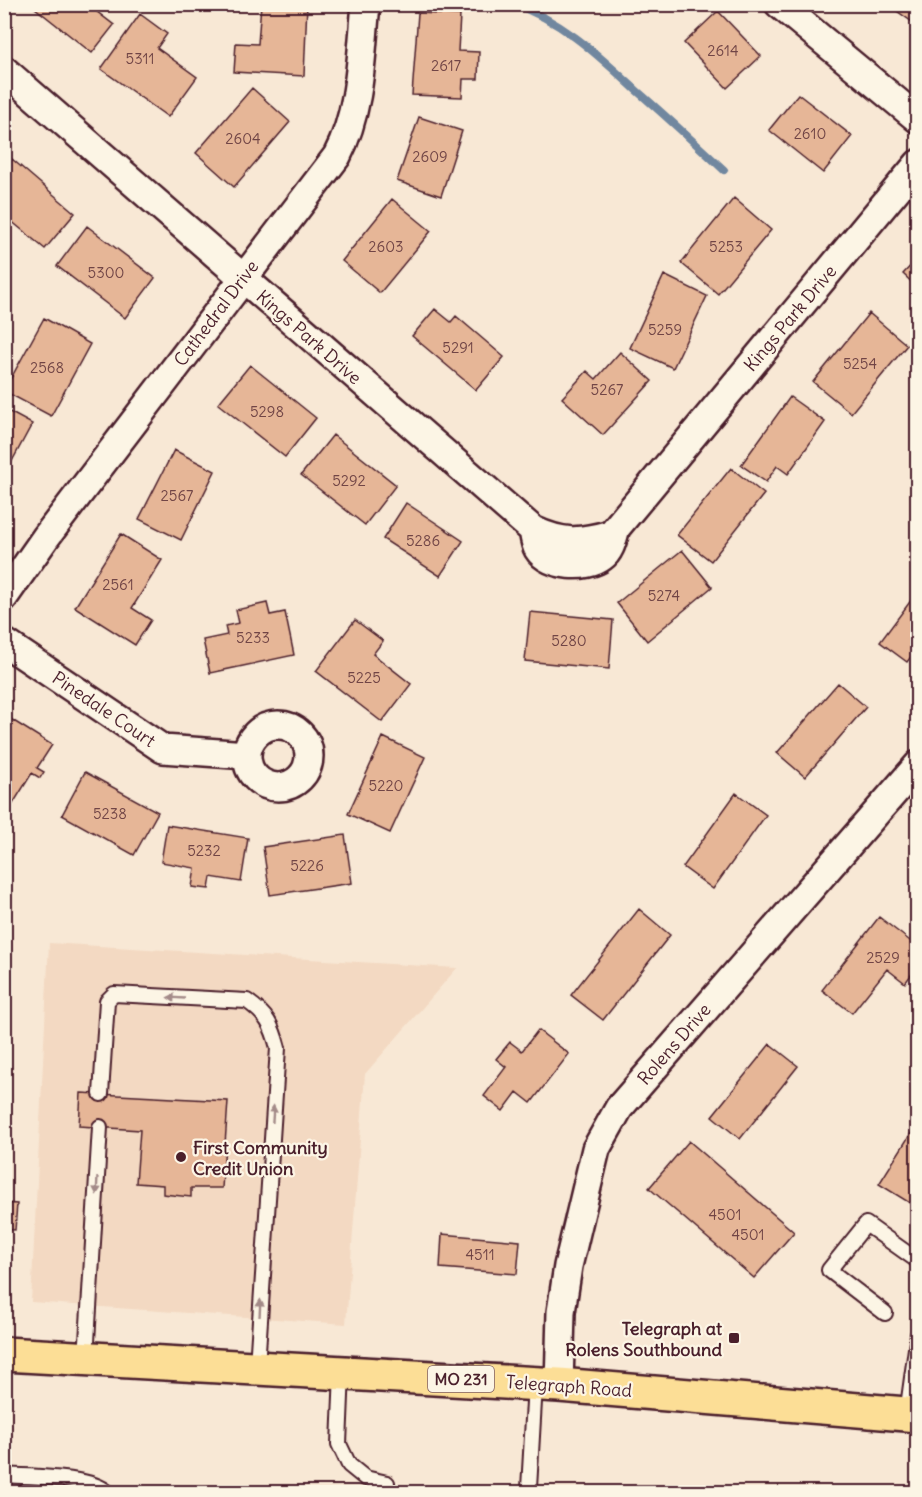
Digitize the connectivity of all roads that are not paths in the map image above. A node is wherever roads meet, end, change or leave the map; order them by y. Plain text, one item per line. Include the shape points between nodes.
1 (366, 4) edge
2 (779, 4) edge
3 (4, 70) edge
4 (918, 119) edge
5 (918, 164) edge
6 (242, 279) junction
7 (4, 597) edge
8 (4, 642) edge
9 (247, 756) dead end
10 (918, 765) edge
11 (102, 1094) dead end
12 (100, 1127) dead end
13 (918, 1261) edge
14 (885, 1313) dead end
15 (918, 1334) edge
16 (4, 1354) edge
17 (87, 1358) junction
18 (257, 1366) junction
19 (342, 1371) junction
20 (547, 1384) junction
21 (912, 1415) edge
22 (4, 1475) edge
23 (387, 1483) dead end
24 (529, 1488) dead end
25 (107, 1492) edge

1 - 6 street, Cathedral Drive via 357,92 346,138 337,156
2 - 4 street
3 - 6 street, Kings Park Drive
5 - 6 street, Kings Park Drive via 611,534 585,541 552,540 533,530
6 - 7 street, Cathedral Drive
8 - 9 street, Pinedale Court via 163,749
10 - 20 street, Rolens Drive via 619,1108 596,1149 568,1266
18 -> 11 lane via 278,1048 273,1028 261,1010 248,1001 114,994 107,1001
12 -> 17 lane
13 - 14 lane via 866,1224 829,1270
15 - 21 lane
16 - 17 main road, Telegraph Road / MO 231
17 - 18 main road, Telegraph Road / MO 231
18 - 19 main road, Telegraph Road / MO 231
19 - 20 main road, Telegraph Road / MO 231
19 - 23 lane via 339,1444 349,1465 365,1478
20 - 21 main road, Telegraph Road / MO 231
20 - 24 lane
22 - 25 lane via 78,1481 95,1484

